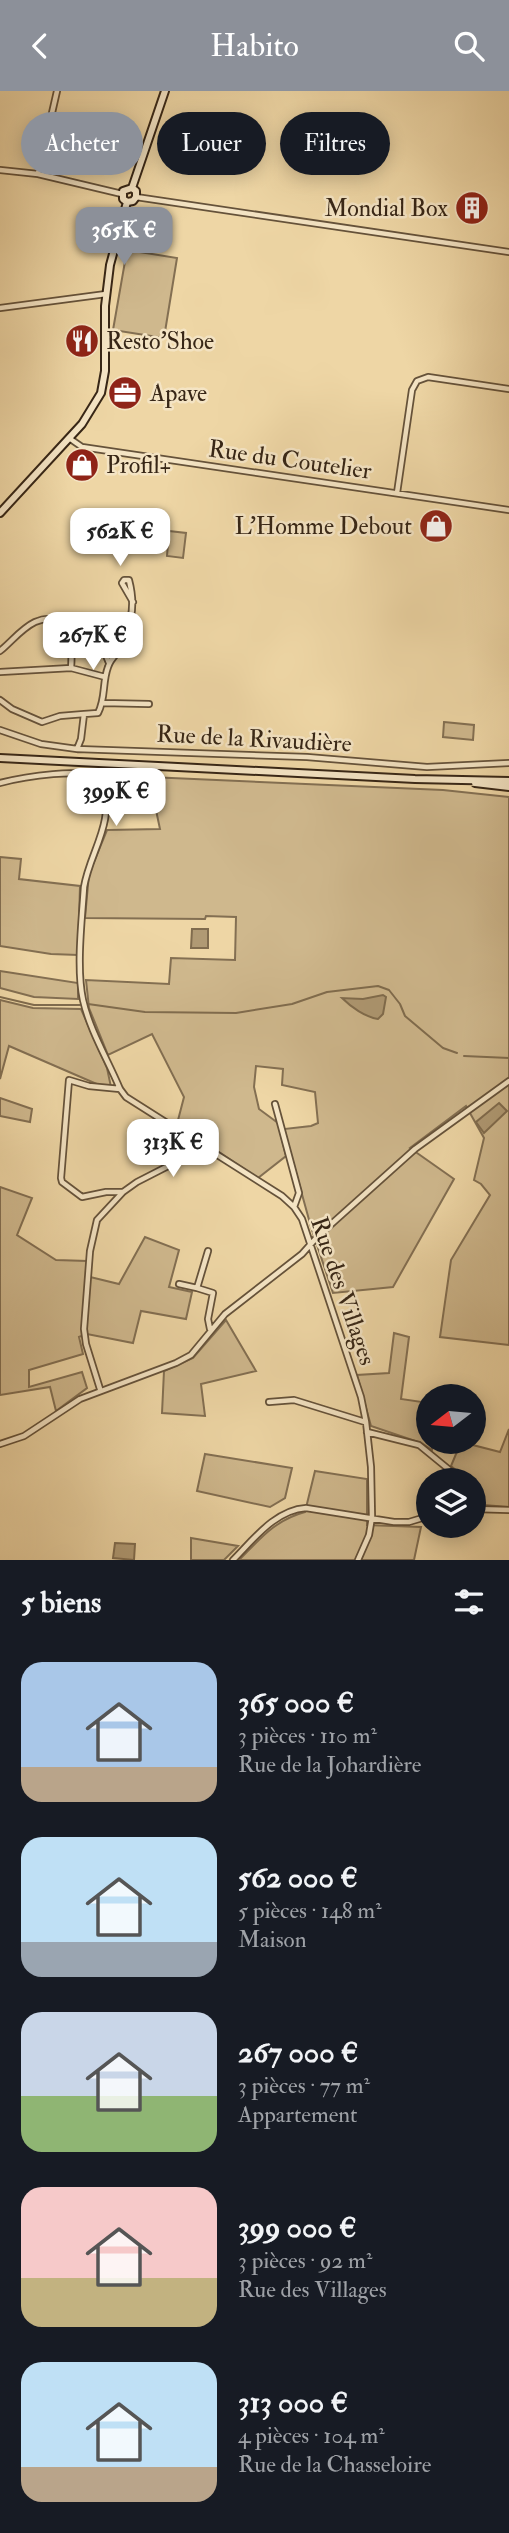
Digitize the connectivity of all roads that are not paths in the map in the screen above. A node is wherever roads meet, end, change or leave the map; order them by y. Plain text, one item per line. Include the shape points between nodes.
1 (57, 91) edge
2 (165, 91) edge
3 (52, 112) edge
4 (0, 170) edge
5 (21, 172) edge
6 (42, 175) edge
7 (132, 188) junction
8 (122, 194) junction
9 (136, 197) junction
10 (127, 202) junction
11 (509, 252) edge
12 (106, 294) junction
13 (0, 308) edge
14 (509, 389) edge
15 (69, 438) junction
16 (397, 493) junction
17 (509, 510) edge
18 (0, 513) edge
19 (133, 602) dead end
20 (60, 622) junction
21 (88, 625) junction
22 (126, 632) junction
23 (0, 651) edge
24 (109, 664) junction
25 (71, 668) junction
26 (0, 671) edge
27 (105, 677) junction
28 (0, 700) edge
29 (103, 703) junction
30 (149, 704) dead end
31 (84, 714) junction
32 (0, 730) edge
33 (77, 749) junction
34 (0, 758) edge
35 (509, 763) edge
36 (442, 779) junction
37 (509, 781) edge
38 (0, 783) edge
39 (509, 787) edge
40 (509, 1081) edge
41 (120, 1089) junction
42 (275, 1104) dead end
43 (215, 1154) junction
44 (123, 1192) junction
45 (294, 1206) junction
46 (311, 1244) junction
47 (208, 1251) dead end
48 (179, 1284) dead end
49 (197, 1288) junction
50 (211, 1330) junction
51 (100, 1389) junction
52 (269, 1402) dead end
53 (366, 1422) junction
54 (367, 1432) junction
55 (0, 1444) edge
56 (447, 1468) edge
57 (486, 1509) edge
58 (509, 1510) edge
59 (372, 1517) junction
60 (416, 1520) edge
61 (233, 1560) edge
62 (358, 1560) edge

1 - 3 street
2 - 7 main road
4 - 5 street
6 - 8 street
7 - 8 main road
7 - 9 main road
8 - 10 main road
9 - 10 main road
9 - 11 street
10 - 12 main road
12 - 13 street
12 - 15 main road via 101,393
14 - 16 street via 428,377 417,381
15 - 16 street, Rue du Coutelier via 82,447
15 - 18 main road
16 - 17 street, Rue du Coutelier
19 - 22 street
20 - 21 street
20 - 23 street via 35,622
20 - 25 street via 69,636
21 - 22 street
21 - 24 street
22 - 24 street via 125,646
24 - 27 street
25 - 26 street
25 - 27 street
27 - 29 street
28 - 31 street via 42,722
29 - 30 street
29 - 31 street via 98,713
31 - 33 street
32 - 33 street, Rue de la Rivaudière via 41,744
33 - 35 street, Rue de la Rivaudière via 307,757 427,767
34 - 36 main road
36 - 37 main road
36 - 39 main road
38 - 41 street, Rue des Villages via 43,774 93,776 104,787 105,818 84,887 81,978 88,1017
40 - 46 street via 415,1149
41 - 43 street, Rue des Villages via 141,1108
41 - 44 street via 69,1080 61,1178 82,1197
42 - 45 street via 299,1193
43 - 44 street via 178,1161
43 - 45 street, Rue des Villages
44 - 51 street via 97,1220 90,1251 84,1329
45 - 46 street, Rue des Villages
46 - 50 street
46 - 53 street, Rue des Villages
47 - 49 street
48 - 49 street
49 - 50 street via 213,1293 208,1319
50 - 51 street via 191,1355
51 - 55 street via 24,1436
52 - 53 street via 294,1400
53 - 54 street, Rue des Villages
54 - 56 street via 418,1445
54 - 59 street, Rue des Villages
57 - 58 street
59 - 60 street via 394,1522
59 - 61 street via 294,1509
59 - 62 street, Rue des Villages

